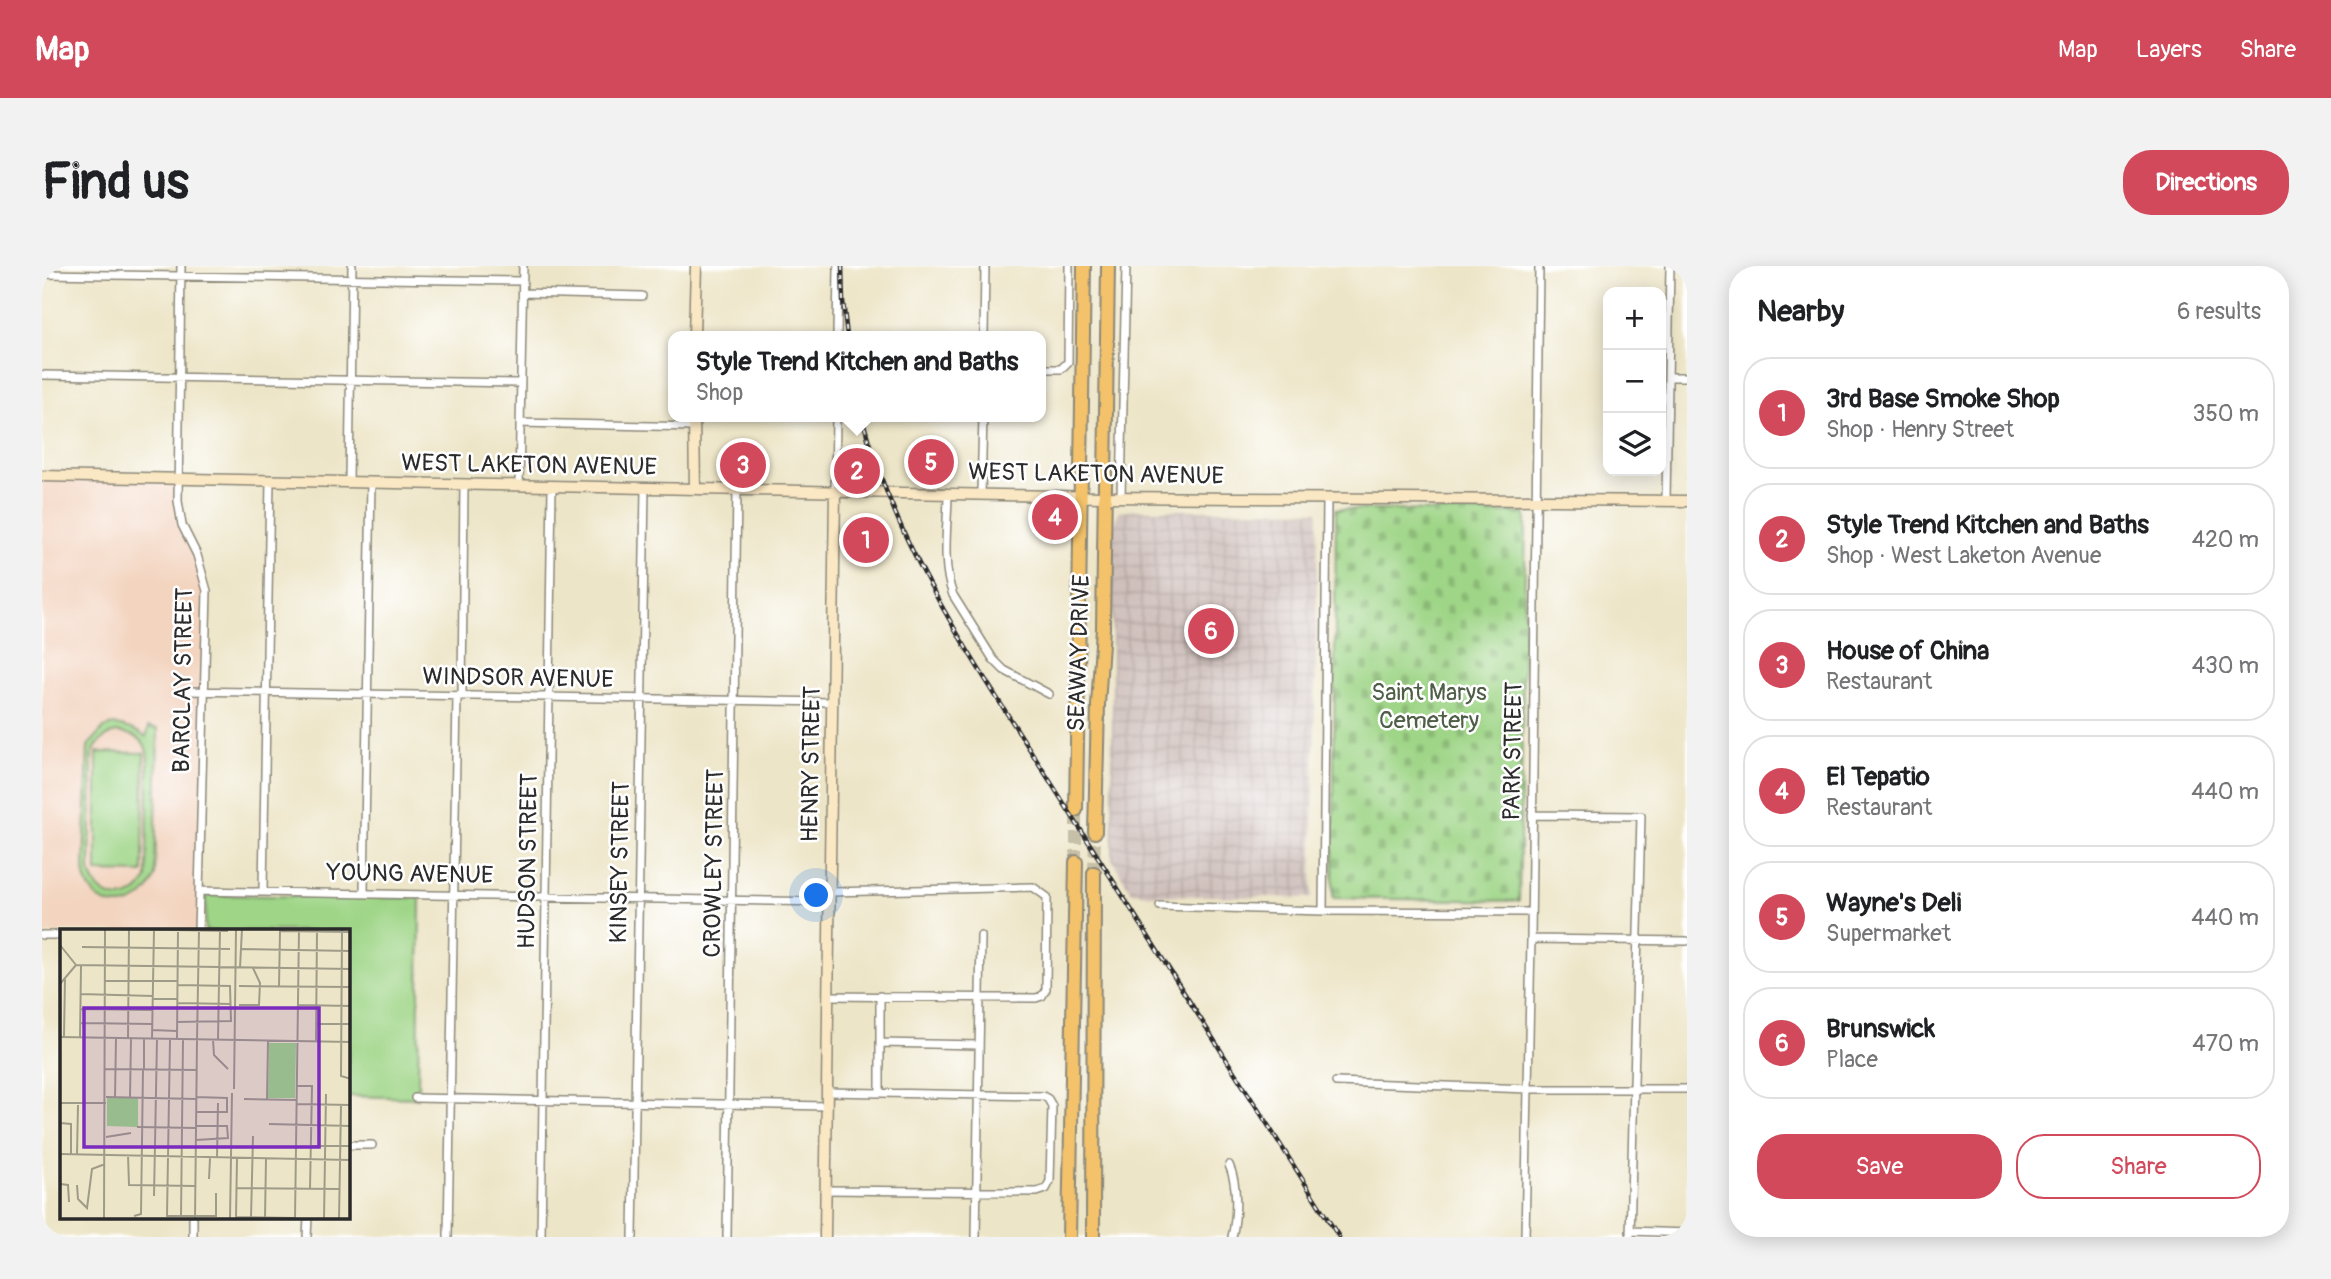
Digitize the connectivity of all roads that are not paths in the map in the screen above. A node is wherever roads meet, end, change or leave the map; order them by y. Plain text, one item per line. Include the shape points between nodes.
1 (181, 266) edge
2 (352, 266) edge
3 (523, 266) edge
4 (696, 266) edge
5 (838, 266) edge
6 (985, 266) edge
7 (1069, 266) edge
8 (1084, 266) edge
9 (1108, 266) edge
10 (1126, 266) edge
11 (1539, 266) edge
12 (1670, 266) edge
13 (42, 274) edge
14 (181, 276) junction
15 (352, 278) junction
16 (523, 281) junction
17 (526, 293) junction
18 (642, 296) dead end
19 (1083, 328) junction
20 (694, 331) edge
21 (837, 331) edge
22 (984, 331) edge
23 (1046, 369) edge
24 (42, 375) edge
25 (180, 377) junction
26 (1668, 377) junction
27 (1687, 377) edge
28 (350, 379) junction
29 (521, 383) junction
30 (694, 422) edge
31 (836, 422) edge
32 (983, 422) edge
33 (520, 423) junction
34 (42, 476) edge
35 (179, 479) junction
36 (1104, 479) junction
37 (270, 480) junction
38 (349, 481) junction
39 (371, 482) junction
40 (464, 484) junction
41 (519, 485) junction
42 (552, 486) junction
43 (645, 488) junction
44 (695, 489) junction
45 (737, 489) junction
46 (835, 491) junction
47 (948, 493) junction
48 (981, 494) junction
49 (1080, 495) junction
50 (1103, 496) junction
51 (1121, 497) junction
52 (1327, 499) junction
53 (1537, 499) junction
54 (1666, 500) junction
55 (1687, 501) edge
56 (1079, 512) junction
57 (1102, 628) junction
58 (187, 691) dead end
59 (203, 692) junction
60 (266, 694) junction
61 (1049, 694) dead end
62 (368, 695) junction
63 (459, 696) junction
64 (549, 697) junction
65 (642, 699) junction
66 (735, 700) junction
67 (832, 702) junction
68 (1076, 810) tunnel mouth
69 (1532, 815) junction
70 (1095, 831) tunnel mouth
71 (1076, 862) tunnel mouth
72 (1094, 873) tunnel mouth
73 (199, 891) junction
74 (263, 891) junction
75 (364, 892) junction
76 (454, 894) junction
77 (547, 895) junction
78 (830, 897) junction
79 (639, 898) junction
80 (733, 900) junction
81 (1160, 906) dead end
82 (1323, 911) junction
83 (1531, 912) junction
84 (198, 929) edge
85 (42, 935) edge
86 (60, 935) edge
87 (981, 936) dead end
88 (1531, 940) junction
89 (1638, 941) junction
90 (1687, 941) edge
91 (829, 996) junction
92 (880, 996) junction
93 (980, 997) junction
94 (880, 1043) junction
95 (979, 1045) junction
96 (1336, 1083) dead end
97 (1528, 1089) junction
98 (1635, 1089) junction
99 (1687, 1089) edge
100 (827, 1092) junction
101 (880, 1092) junction
102 (979, 1094) junction
103 (415, 1098) dead end
104 (450, 1098) junction
105 (543, 1100) junction
106 (635, 1102) junction
107 (729, 1104) junction
108 (827, 1105) junction
109 (350, 1145) edge
110 (372, 1145) dead end
111 (1228, 1165) dead end
112 (1071, 1173) junction
113 (825, 1189) junction
114 (977, 1192) junction
115 (1687, 1233) edge
116 (1630, 1234) edge
117 (449, 1237) edge
118 (541, 1237) edge
119 (633, 1237) edge
120 (727, 1237) edge
121 (825, 1237) edge
122 (976, 1237) edge
123 (1069, 1237) edge
124 (1090, 1237) edge
125 (1232, 1237) edge
126 (1525, 1237) edge

1 - 14 street, BARCLAY STREET
2 - 15 street
3 - 16 street
4 - 20 main road
5 - 21 street
6 - 22 street
7 - 23 street via 1069,358 1064,368
8 - 19 highway, SEAWAY DRIVE
9 - 36 highway, SEAWAY DRIVE
10 - 51 street
11 - 53 street, PARK STREET
12 - 26 street
13 - 14 street
14 - 15 street
14 - 25 street, BARCLAY STREET
15 - 16 street
15 - 28 street
16 - 17 street
17 - 18 street
17 - 29 street
19 - 36 highway via 1092,321 1101,329 1098,468
19 - 49 highway, SEAWAY DRIVE
24 - 25 street
25 - 28 street
25 - 35 street, BARCLAY STREET
26 - 27 street
26 - 54 street
28 - 29 street
28 - 38 street
29 - 33 street
30 - 33 street
30 - 44 main road
31 - 46 street, HENRY STREET
32 - 48 street
33 - 41 street
34 - 35 main road, WEST LAKETON AVENUE
35 - 37 main road, WEST LAKETON AVENUE
35 - 59 street, BARCLAY STREET via 182,525 207,591
36 - 50 highway, SEAWAY DRIVE
37 - 38 main road, WEST LAKETON AVENUE
37 - 60 street
38 - 39 main road, WEST LAKETON AVENUE
39 - 40 main road, WEST LAKETON AVENUE
39 - 62 street
40 - 41 main road, WEST LAKETON AVENUE
40 - 63 street
41 - 42 main road, WEST LAKETON AVENUE
42 - 43 main road, WEST LAKETON AVENUE
42 - 64 street, HUDSON STREET
43 - 44 main road, WEST LAKETON AVENUE
43 - 65 street, KINSEY STREET
44 - 45 main road, WEST LAKETON AVENUE
45 - 46 main road, WEST LAKETON AVENUE
45 - 66 street, CROWLEY STREET
46 - 47 main road, WEST LAKETON AVENUE
46 - 67 main road, HENRY STREET
47 - 48 main road, WEST LAKETON AVENUE
47 - 61 street via 947,564 953,595 998,664
48 - 49 main road, WEST LAKETON AVENUE
49 - 50 main road, WEST LAKETON AVENUE
49 - 56 highway, SEAWAY DRIVE
50 - 51 main road, WEST LAKETON AVENUE
50 - 57 highway, SEAWAY DRIVE
51 - 52 main road, WEST LAKETON AVENUE
52 - 53 main road, WEST LAKETON AVENUE
52 - 82 street
53 - 54 main road, WEST LAKETON AVENUE
53 - 69 street, PARK STREET
54 - 55 main road, WEST LAKETON AVENUE
56 - 57 highway via 1084,524 1087,645 1097,641
56 - 68 highway, SEAWAY DRIVE
57 - 70 highway, SEAWAY DRIVE
58 - 59 street, WINDSOR AVENUE
59 - 60 street, WINDSOR AVENUE
59 - 73 street, BARCLAY STREET
60 - 62 street, WINDSOR AVENUE
60 - 74 street
62 - 63 street, WINDSOR AVENUE
62 - 75 street
63 - 64 street, WINDSOR AVENUE
63 - 76 street
64 - 65 street, WINDSOR AVENUE
64 - 77 street, HUDSON STREET
65 - 66 street, WINDSOR AVENUE
65 - 79 street, KINSEY STREET
66 - 67 street, WINDSOR AVENUE
66 - 80 street, CROWLEY STREET
67 - 78 main road, HENRY STREET
69 - 83 street, PARK STREET
69 - 89 street via 1641,816
71 - 112 highway
72 - 124 highway
73 - 74 street, YOUNG AVENUE
73 - 84 street, BARCLAY STREET
74 - 75 street, YOUNG AVENUE
75 - 76 street, YOUNG AVENUE
76 - 77 street, YOUNG AVENUE
76 - 104 street
77 - 79 street, YOUNG AVENUE
77 - 105 street, HUDSON STREET
78 - 80 street, YOUNG AVENUE
78 - 91 main road, HENRY STREET
78 - 93 street, YOUNG AVENUE via 1033,887 1042,891 1047,897 1046,989 1042,996
79 - 80 street, YOUNG AVENUE
79 - 106 street, KINSEY STREET
80 - 107 street, CROWLEY STREET
81 - 82 street
82 - 83 street
83 - 88 street, PARK STREET
85 - 86 street
87 - 93 street
88 - 89 street
88 - 97 street, PARK STREET
89 - 90 street
89 - 98 street
91 - 92 street
91 - 100 main road, HENRY STREET
92 - 93 street
92 - 94 street
93 - 95 street
94 - 95 street
94 - 101 street
95 - 102 street
96 - 97 street
97 - 98 street
97 - 126 street, PARK STREET
98 - 99 street
98 - 116 street
100 - 101 street
100 - 108 main road, HENRY STREET
101 - 102 street
102 - 114 street
102 - 114 street via 1039,1095 1052,1106 1046,1189
103 - 104 street
104 - 105 street
104 - 117 street
105 - 106 street
105 - 118 street, HUDSON STREET
106 - 107 street
106 - 119 street, KINSEY STREET
107 - 108 street
107 - 120 street, CROWLEY STREET
108 - 113 main road, HENRY STREET
109 - 110 street
111 - 125 street via 1234,1176
112 - 123 highway
112 - 124 highway via 1079,1167 1087,1172
113 - 114 street
113 - 121 main road, HENRY STREET
114 - 122 street
115 - 116 street

